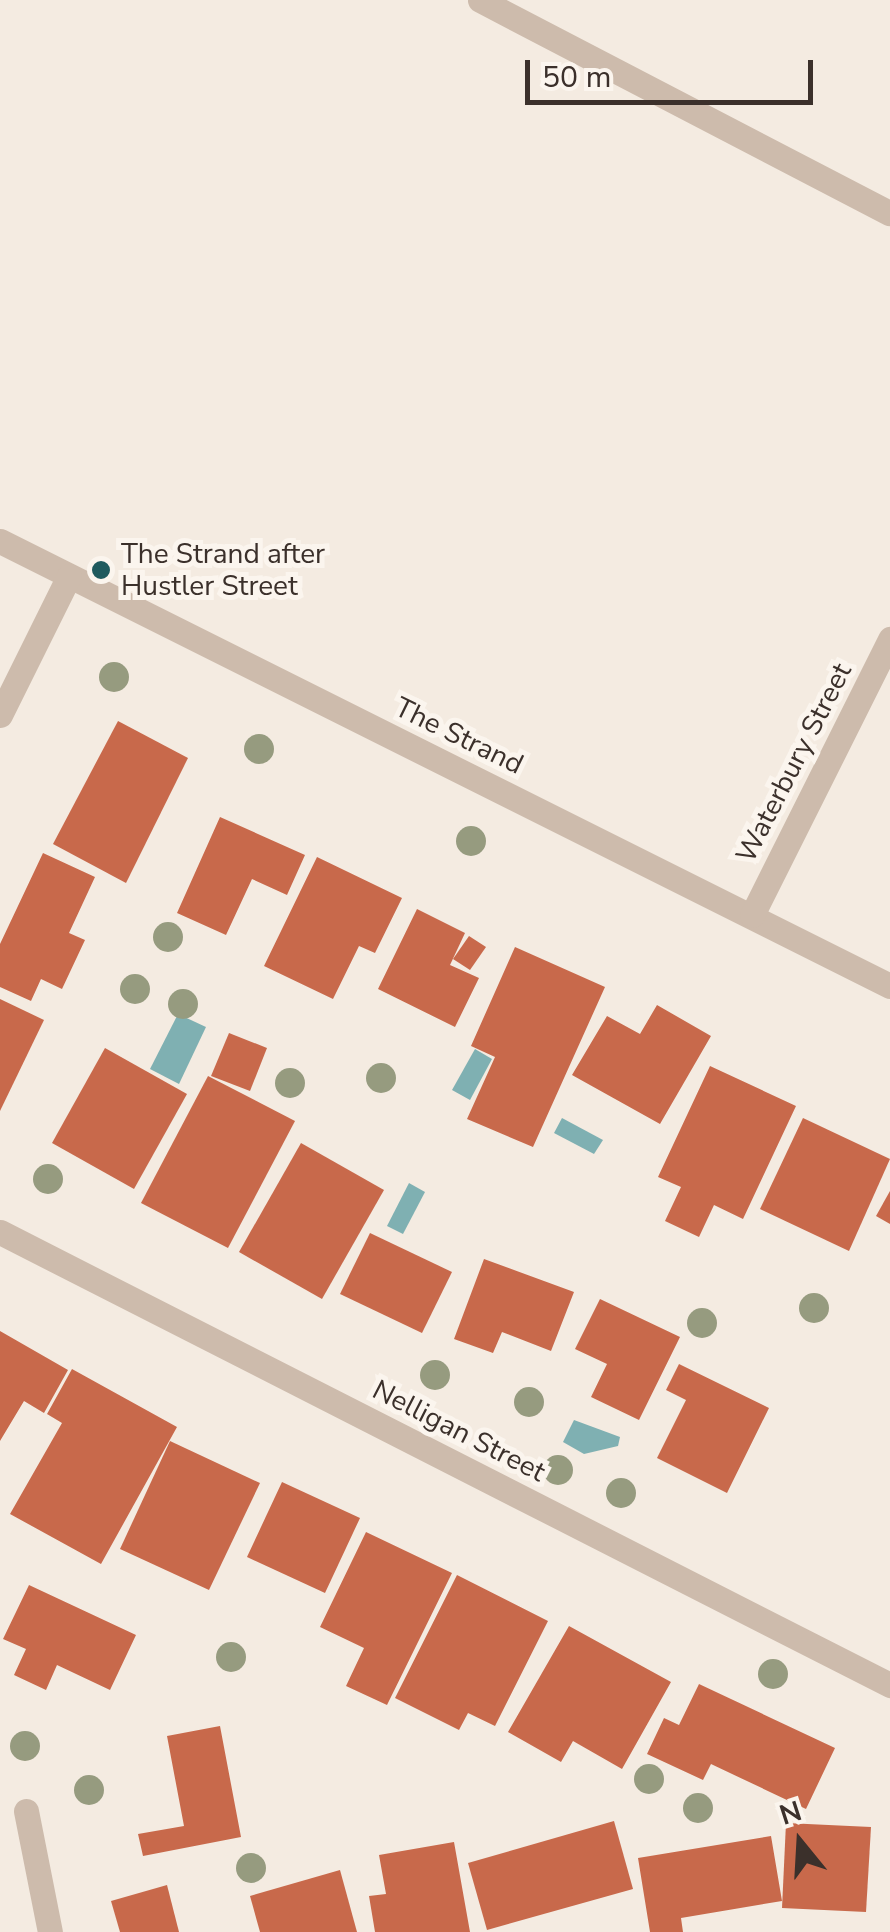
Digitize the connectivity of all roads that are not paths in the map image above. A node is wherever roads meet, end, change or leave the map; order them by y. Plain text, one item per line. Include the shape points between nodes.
1 (480, 0) edge
2 (890, 212) edge
3 (0, 541) edge
4 (69, 576) junction
5 (890, 639) edge
6 (0, 716) edge
7 (752, 915) junction
8 (890, 986) edge
9 (0, 1232) edge
10 (890, 1685) edge
11 (26, 1811) dead end
12 (50, 1932) edge

1 - 2 street
3 - 4 street, The Strand
4 - 6 street
4 - 7 street, The Strand
5 - 7 street, Waterbury Street
7 - 8 street, The Strand
9 - 10 street, Nelligan Street
11 - 12 street

